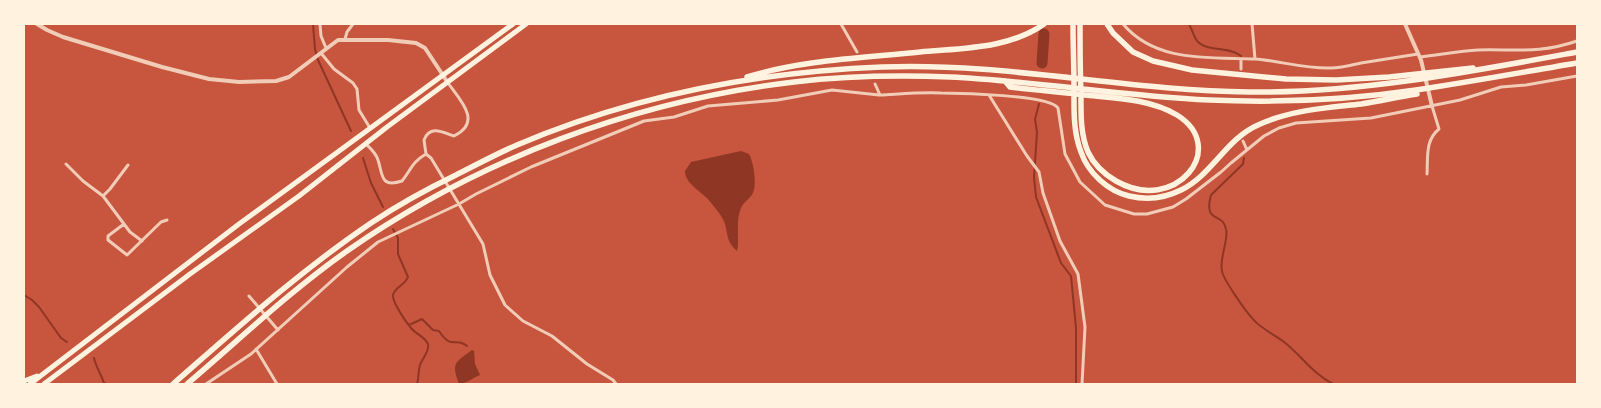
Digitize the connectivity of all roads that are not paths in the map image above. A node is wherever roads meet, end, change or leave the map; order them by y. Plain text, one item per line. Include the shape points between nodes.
1 (37, 24) edge
2 (320, 24) edge
3 (353, 24) edge
4 (512, 24) edge
5 (526, 24) edge
6 (841, 24) edge
7 (1044, 24) edge
8 (1073, 24) edge
9 (1080, 24) edge
10 (1107, 24) edge
11 (1123, 24) edge
12 (1252, 24) edge
13 (1405, 24) edge
14 (345, 39) junction
15 (1577, 41) edge
16 (326, 48) junction
17 (857, 52) dead end
18 (1577, 52) edge
19 (321, 53) junction
20 (1420, 57) junction
21 (1255, 59) junction
22 (1241, 60) junction
23 (1577, 63) edge
24 (1503, 66) junction
25 (1241, 69) dead end
26 (442, 75) junction
27 (1577, 76) edge
28 (448, 83) junction
29 (726, 83) junction
30 (1458, 83) junction
31 (876, 84) dead end
32 (1089, 93) junction
33 (989, 94) junction
34 (880, 95) junction
35 (1432, 106) junction
36 (370, 128) junction
37 (1243, 141) dead end
38 (366, 144) junction
39 (1247, 150) junction
40 (426, 154) junction
41 (66, 164) dead end
42 (128, 165) dead end
43 (1427, 174) dead end
44 (103, 196) junction
45 (458, 203) junction
46 (167, 220) dead end
47 (124, 224) junction
48 (142, 241) junction
49 (250, 296) dead end
50 (278, 330) junction
51 (256, 349) junction
52 (42, 374) junction
53 (24, 381) edge
54 (30, 384) edge
55 (46, 384) edge
56 (173, 384) edge
57 (188, 384) edge
58 (206, 384) edge
59 (277, 384) edge
60 (616, 384) edge
61 (1082, 384) edge

1 - 19 street via 63,37 209,79 253,83 276,81 289,77
2 - 16 street
3 - 14 street
4 - 26 highway
5 - 28 highway
6 - 17 street
7 - 29 highway via 1030,34 988,46 772,69
8 - 30 highway via 1075,123 1081,152 1096,176 1108,187 1138,198 1152,198 1181,190 1194,182 1247,130 1272,118 1374,102
9 - 32 highway via 1081,119 1083,138 1094,163 1113,180 1140,191 1167,188 1186,177 1196,160 1197,140 1187,123 1148,104
10 - 24 highway via 1133,52 1153,61 1192,70 1286,80 1389,77
11 - 22 street via 1145,43 1166,52
12 - 21 street
13 - 20 street
14 - 16 street
14 - 26 street via 416,43 425,48
15 - 20 street via 1551,49 1520,52 1476,50
16 - 19 street
18 - 24 highway
19 - 36 street via 357,89 359,110
20 - 21 street via 1333,68
20 - 35 street
21 - 22 street
22 - 25 street
23 - 30 highway
24 - 29 highway via 1327,90 1249,92 1153,87 949,68 810,71
26 - 28 street
26 - 36 highway
27 - 35 street via 1500,87
28 - 38 highway
28 - 40 street via 466,108 467,125 454,136 438,130 428,133 424,140
29 - 56 highway via 617,109 564,127 514,146 429,188 374,221 294,280
30 - 32 highway via 1414,91 1286,101
31 - 34 street
32 - 57 highway via 951,77 888,76 794,82 679,102 573,134 496,165 411,210 348,250 287,297
33 - 34 street
33 - 39 street via 1056,105 1065,154 1080,182 1106,206 1134,214 1173,207
33 - 61 street via 1039,172 1060,241 1078,274 1085,327
34 - 45 street via 832,90 778,100 708,106 674,117 644,121 531,167
35 - 39 street via 1371,118 1296,123 1279,128
35 - 43 street via 1439,129 1428,145
36 - 52 highway
37 - 39 street
38 - 40 street via 377,156 382,176 387,182 402,181 412,165
38 - 55 highway
40 - 45 street via 438,167
41 - 44 street
42 - 44 street
44 - 47 street
45 - 50 street via 363,253
45 - 60 street via 483,244 490,274 505,305 523,321 552,336
46 - 48 street
47 - 48 street
47 - 48 street via 108,236 108,240 127,256
49 - 50 street
50 - 51 street
51 - 58 street
51 - 59 street
52 - 53 highway
52 - 54 highway

